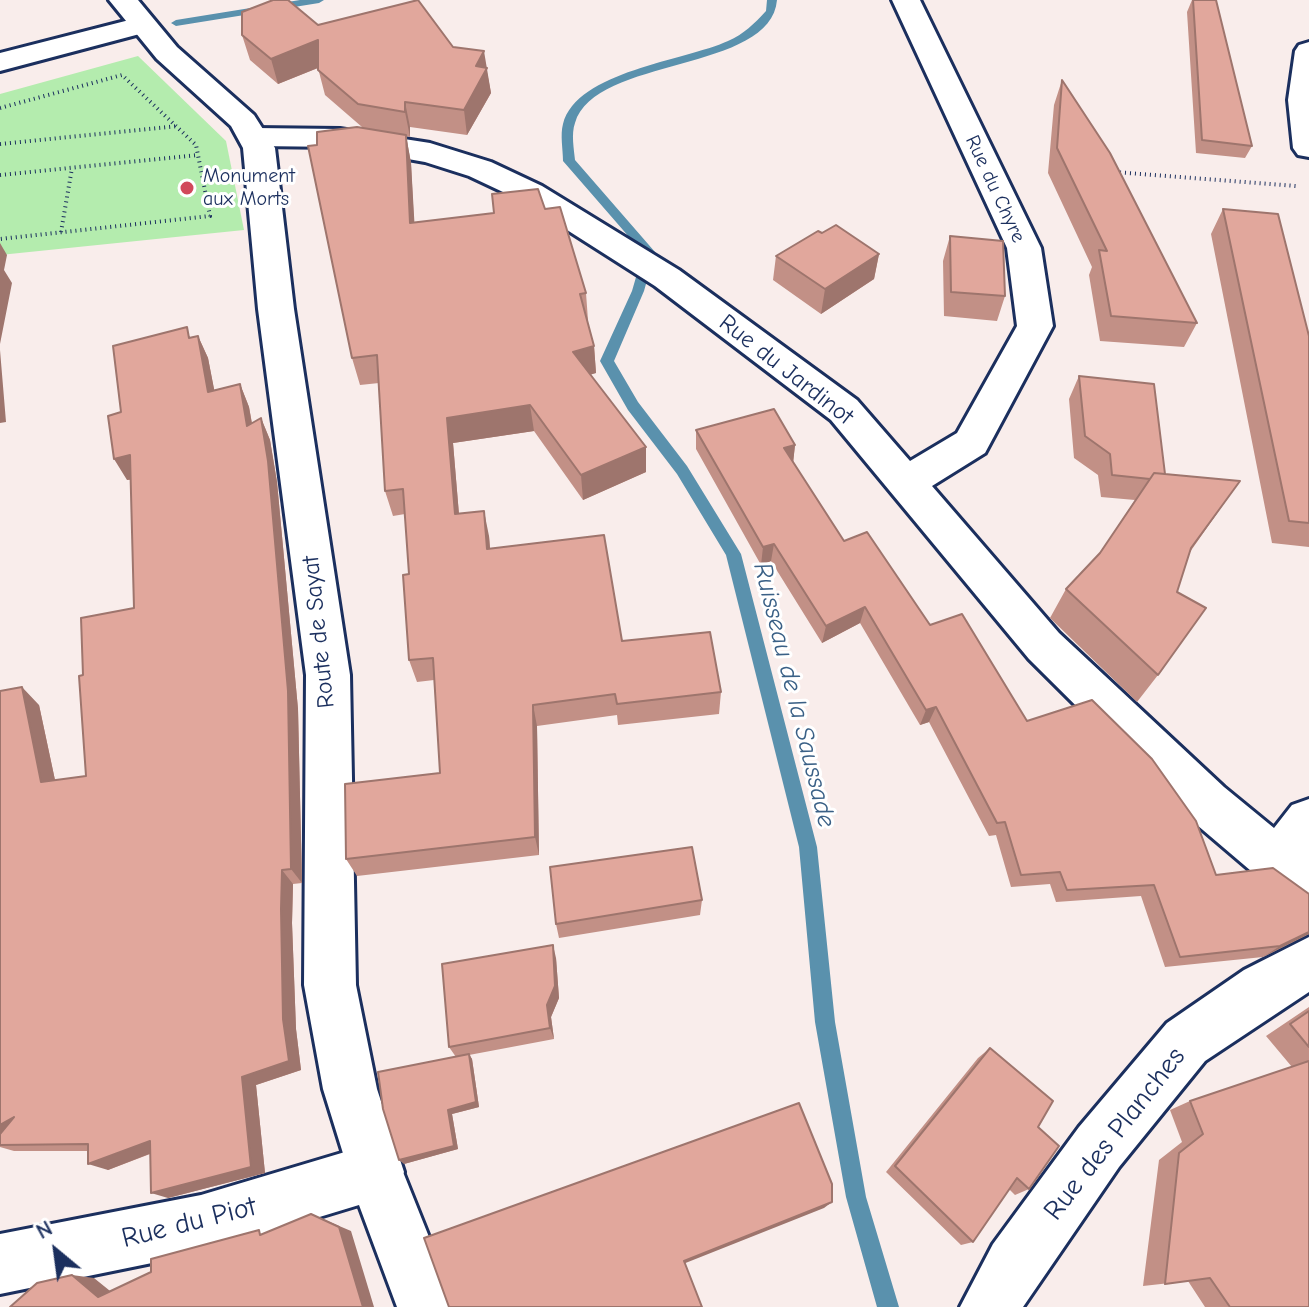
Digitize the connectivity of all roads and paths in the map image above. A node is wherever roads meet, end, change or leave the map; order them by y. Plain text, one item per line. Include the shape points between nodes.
1 (123, 0) edge
2 (906, 0) edge
3 (141, 25) junction
4 (0, 62) edge
5 (1307, 63) edge
6 (0, 108) edge
7 (178, 126) junction
8 (255, 137) junction
9 (0, 144) edge
10 (1309, 148) edge
11 (198, 155) junction
12 (72, 168) junction
13 (1115, 172) edge
14 (0, 175) edge
15 (1309, 187) edge
16 (61, 232) junction
17 (0, 239) edge
18 (906, 482) junction
19 (1309, 821) edge
20 (1293, 874) edge
21 (1309, 963) edge
22 (375, 1172) junction
23 (0, 1264) edge
24 (427, 1307) edge
25 (990, 1307) edge

1 - 3 street
2 - 18 street, Rue du Chyre via 1024,248 1035,326 971,443
3 - 4 street
3 - 8 street
5 - 10 street via 1303,126
6 - 7 path via 122,75
7 - 9 path
7 - 11 path via 196,145
8 - 18 street, Rue du Jardinot via 340,138 430,153 531,193 667,278 844,410
8 - 22 street, Route de Sayat via 328,675 330,985 350,1089
11 - 12 path
11 - 16 path via 210,216
12 - 14 path
12 - 16 path
13 - 15 path
16 - 17 path
18 - 20 street, Rue du Jardinot via 1044,646 1207,803
19 - 20 street
21 - 25 street, Rue des Planches via 1186,1042 1099,1147
22 - 23 street, Rue du Piot via 201,1224
22 - 24 street, Route de Sayat

